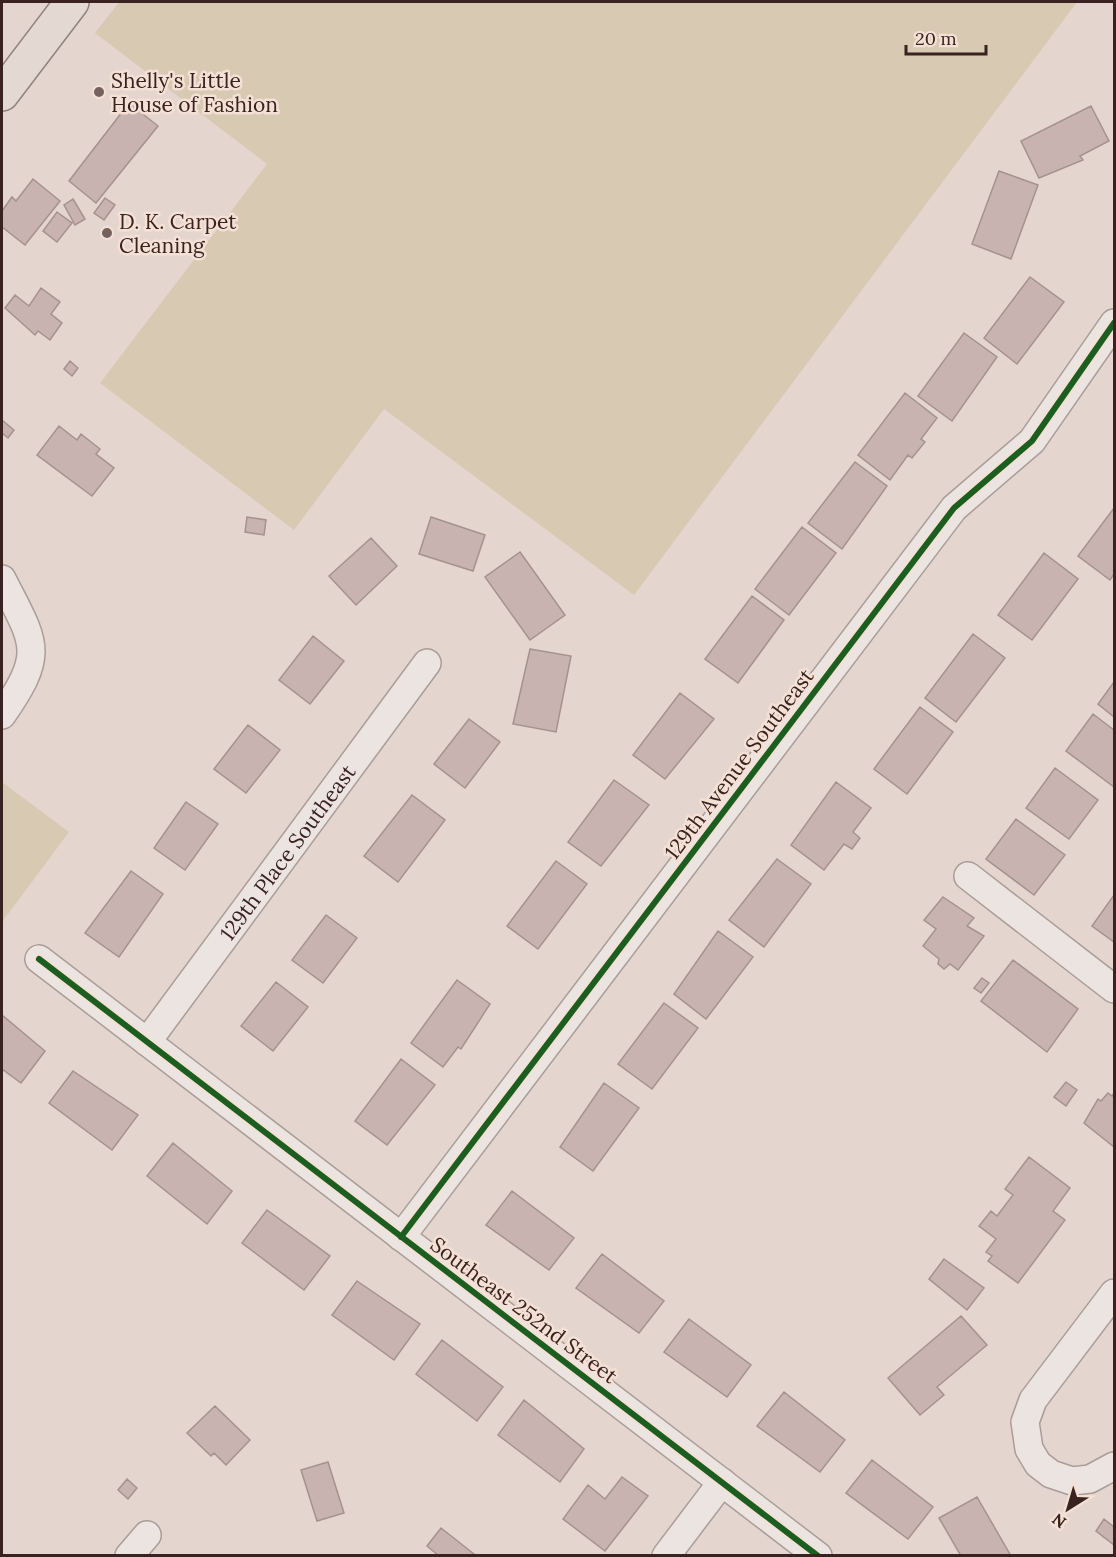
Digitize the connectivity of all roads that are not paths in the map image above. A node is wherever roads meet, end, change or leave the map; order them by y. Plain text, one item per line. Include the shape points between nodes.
1 (72, 2) edge
2 (2, 94) edge
3 (1114, 323) edge
4 (2, 579) edge
5 (427, 663) dead end
6 (2, 715) edge
7 (968, 876) dead end
8 (39, 959) dead end
9 (1114, 989) edge
10 (147, 1042) junction
11 (401, 1236) junction
12 (1114, 1293) edge
13 (1114, 1466) edge
14 (722, 1482) junction
15 (147, 1535) dead end
16 (129, 1556) edge
17 (666, 1556) edge
18 (818, 1556) edge

1 - 2 main road
3 - 11 street, 129th Avenue Southeast via 1032,441 954,508
4 - 6 street via 28,630 32,652 25,682
5 - 10 street, 129th Place Southeast
7 - 9 street
8 - 10 street, Southeast 252nd Street
10 - 11 street, Southeast 252nd Street
11 - 14 street, Southeast 252nd Street
12 - 13 street via 1033,1400 1025,1422 1029,1449 1038,1464 1051,1474 1072,1481 1090,1479
14 - 17 street
14 - 18 street, Southeast 252nd Street
15 - 16 street

